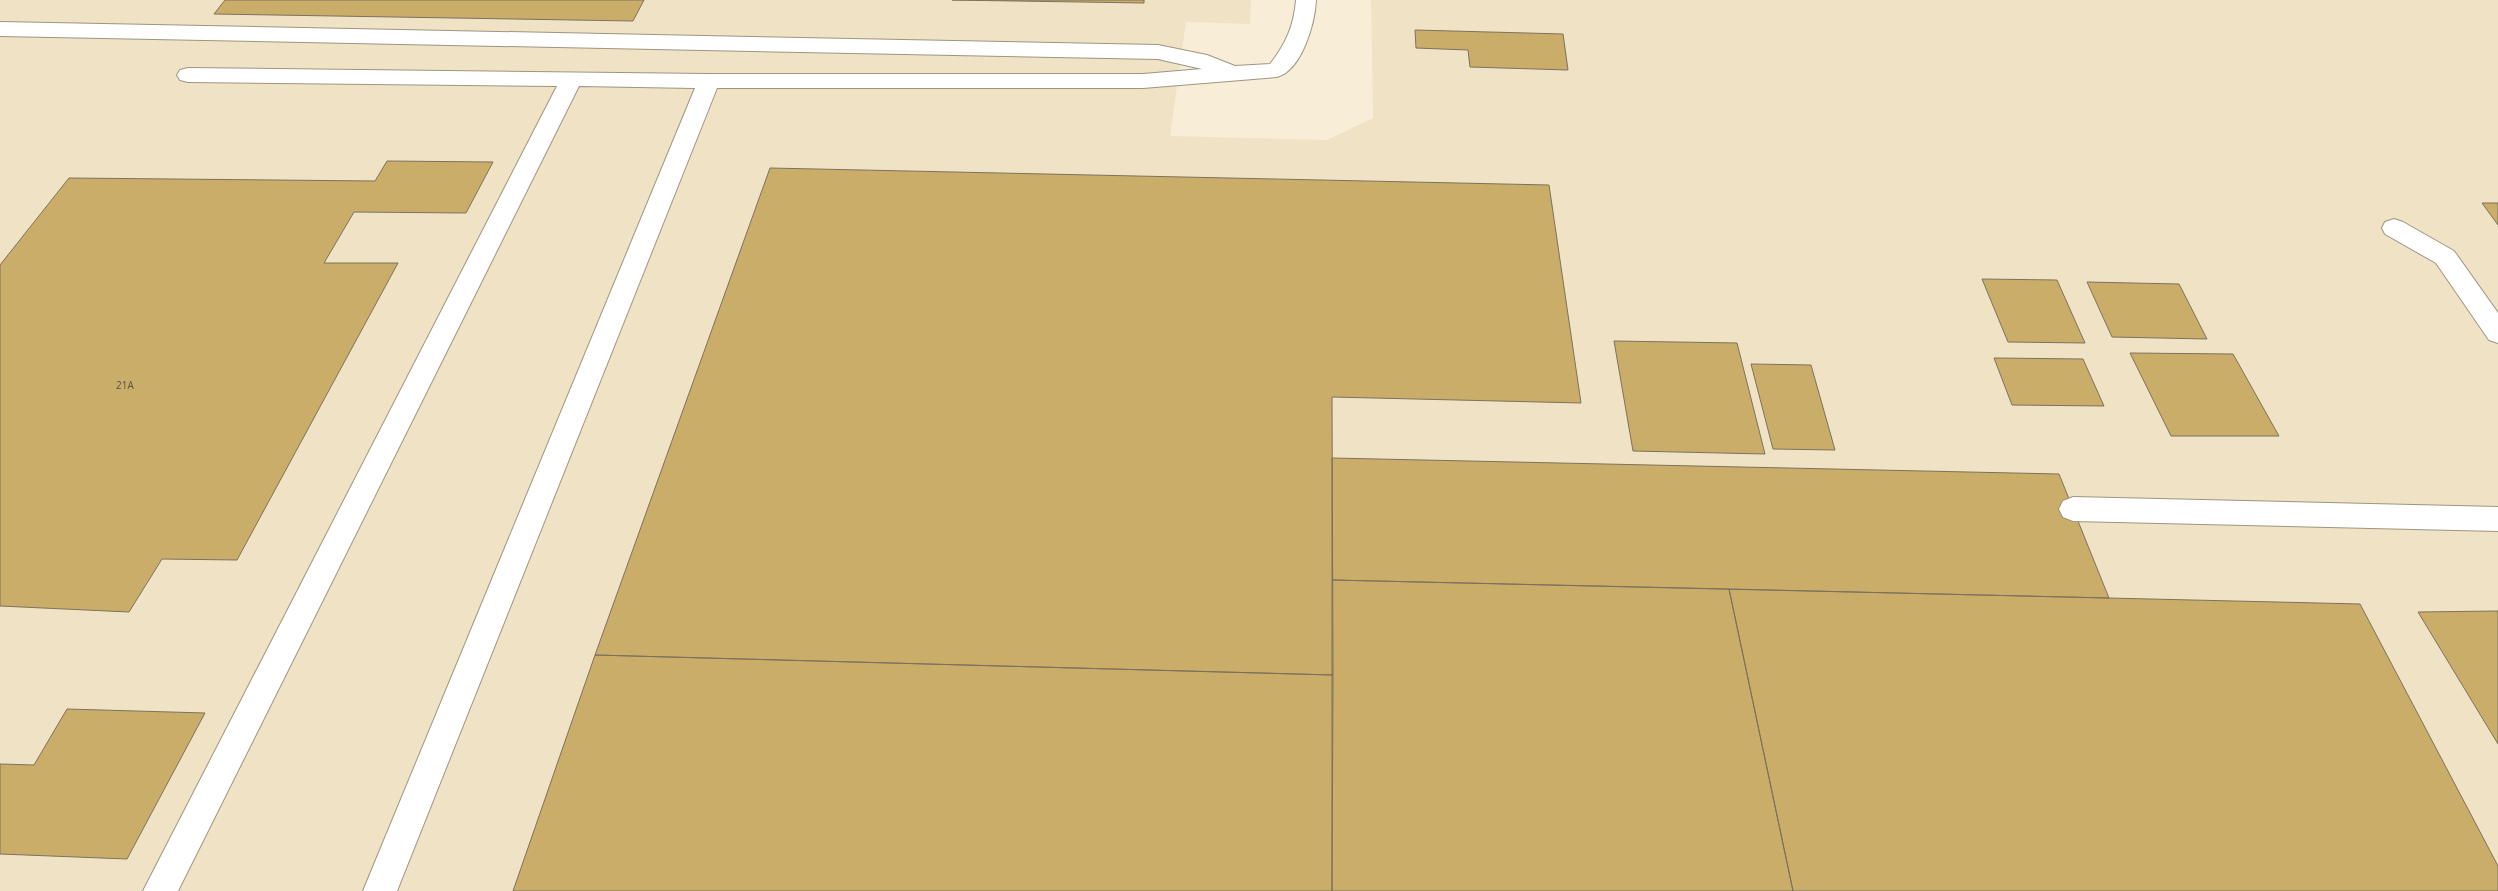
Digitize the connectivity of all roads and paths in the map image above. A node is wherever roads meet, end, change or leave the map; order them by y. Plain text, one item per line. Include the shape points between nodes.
1 (1306, 0) edge
2 (3, 33) edge
3 (1234, 74) junction
4 (188, 75) dead end
5 (572, 79) junction
6 (709, 81) junction
7 (2394, 228) dead end
8 (2498, 332) edge
9 (2073, 508) dead end
10 (2498, 519) edge
11 (160, 891) edge
12 (380, 891) edge

1 - 3 street via 1301,34 1277,70
2 - 3 street via 1158,52 1199,60
3 - 6 street via 1143,81
4 - 5 street
5 - 6 street
5 - 11 street
6 - 12 street
7 - 8 street via 2445,257
9 - 10 street

